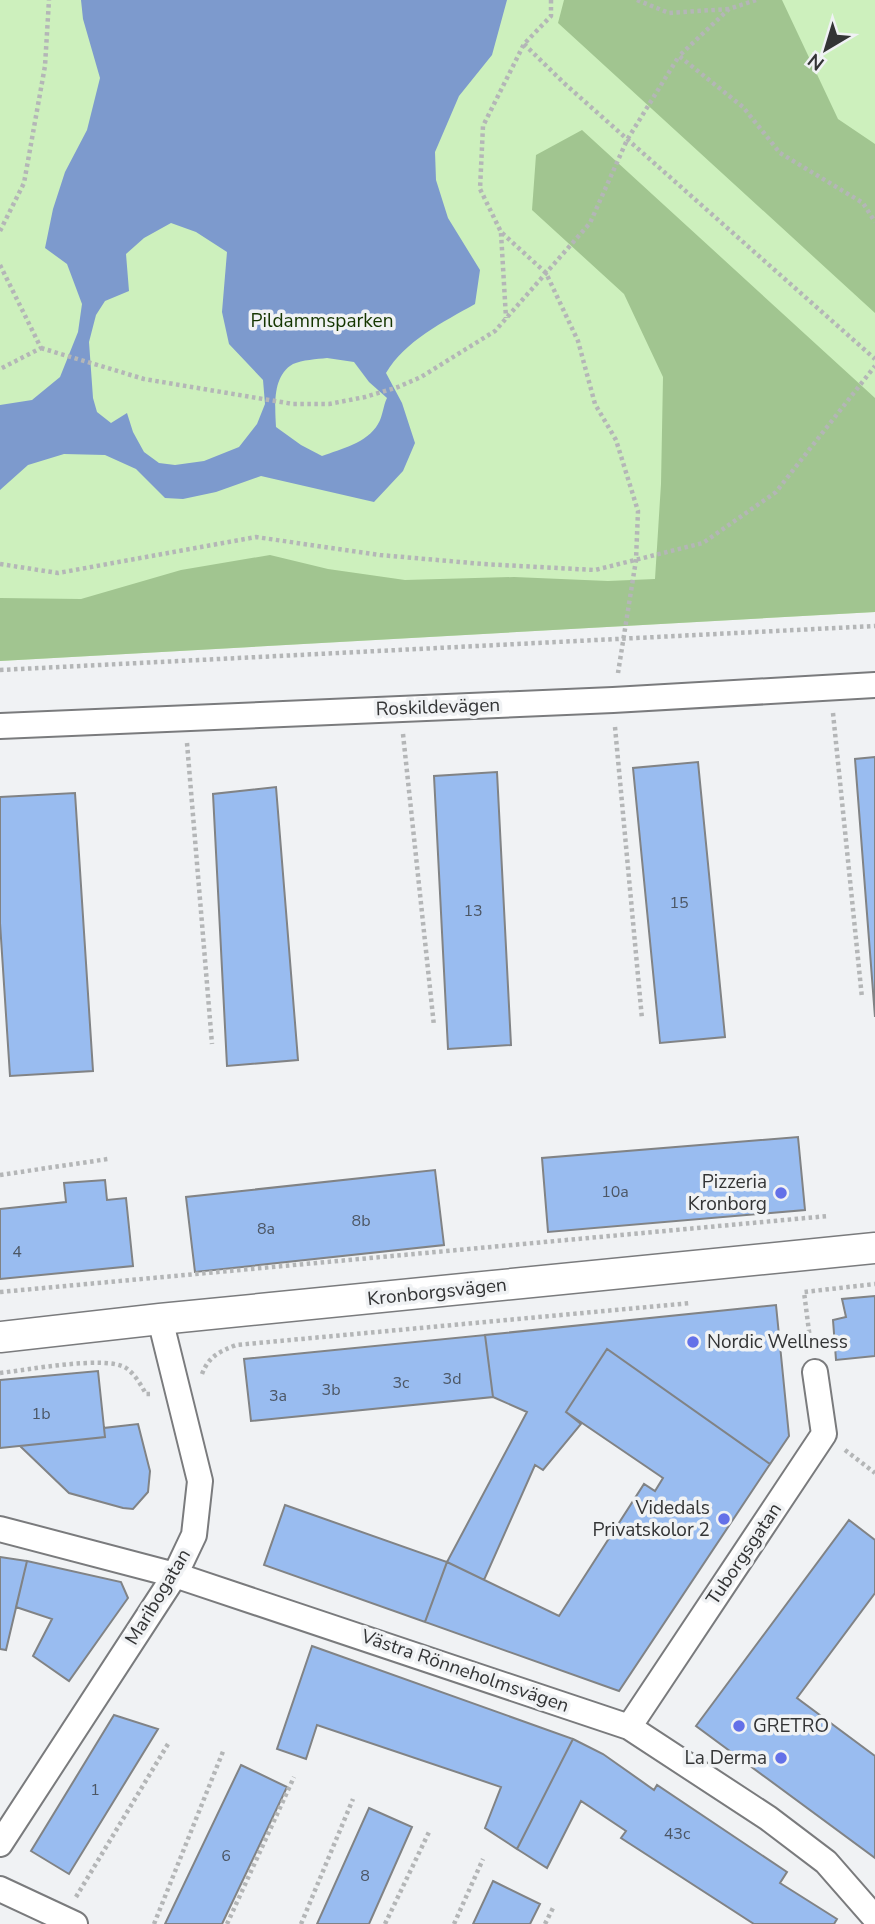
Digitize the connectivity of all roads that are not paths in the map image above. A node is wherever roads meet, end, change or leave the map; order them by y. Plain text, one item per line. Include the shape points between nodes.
1 (875, 685) edge
2 (0, 726) edge
3 (875, 1248) edge
4 (160, 1319) junction
5 (0, 1337) edge
6 (815, 1372) road end
7 (0, 1529) edge
8 (175, 1575) junction
9 (629, 1727) junction
10 (0, 1844) edge
11 (0, 1889) edge
12 (875, 1918) edge
13 (69, 1921) edge

1 - 2 street, Roskildevägen
3 - 4 street, Kronborgsvägen
4 - 5 street, Kronborgsvägen
4 - 8 street, Maribogatan via 200,1481 194,1535
6 - 9 street, Tuborgsgatan via 824,1434
7 - 8 street, Västra Rönneholmsvägen
8 - 9 street, Västra Rönneholmsvägen
8 - 10 street, Maribogatan
9 - 12 street, Västra Rönneholmsvägen via 768,1818 826,1862
11 - 13 street

